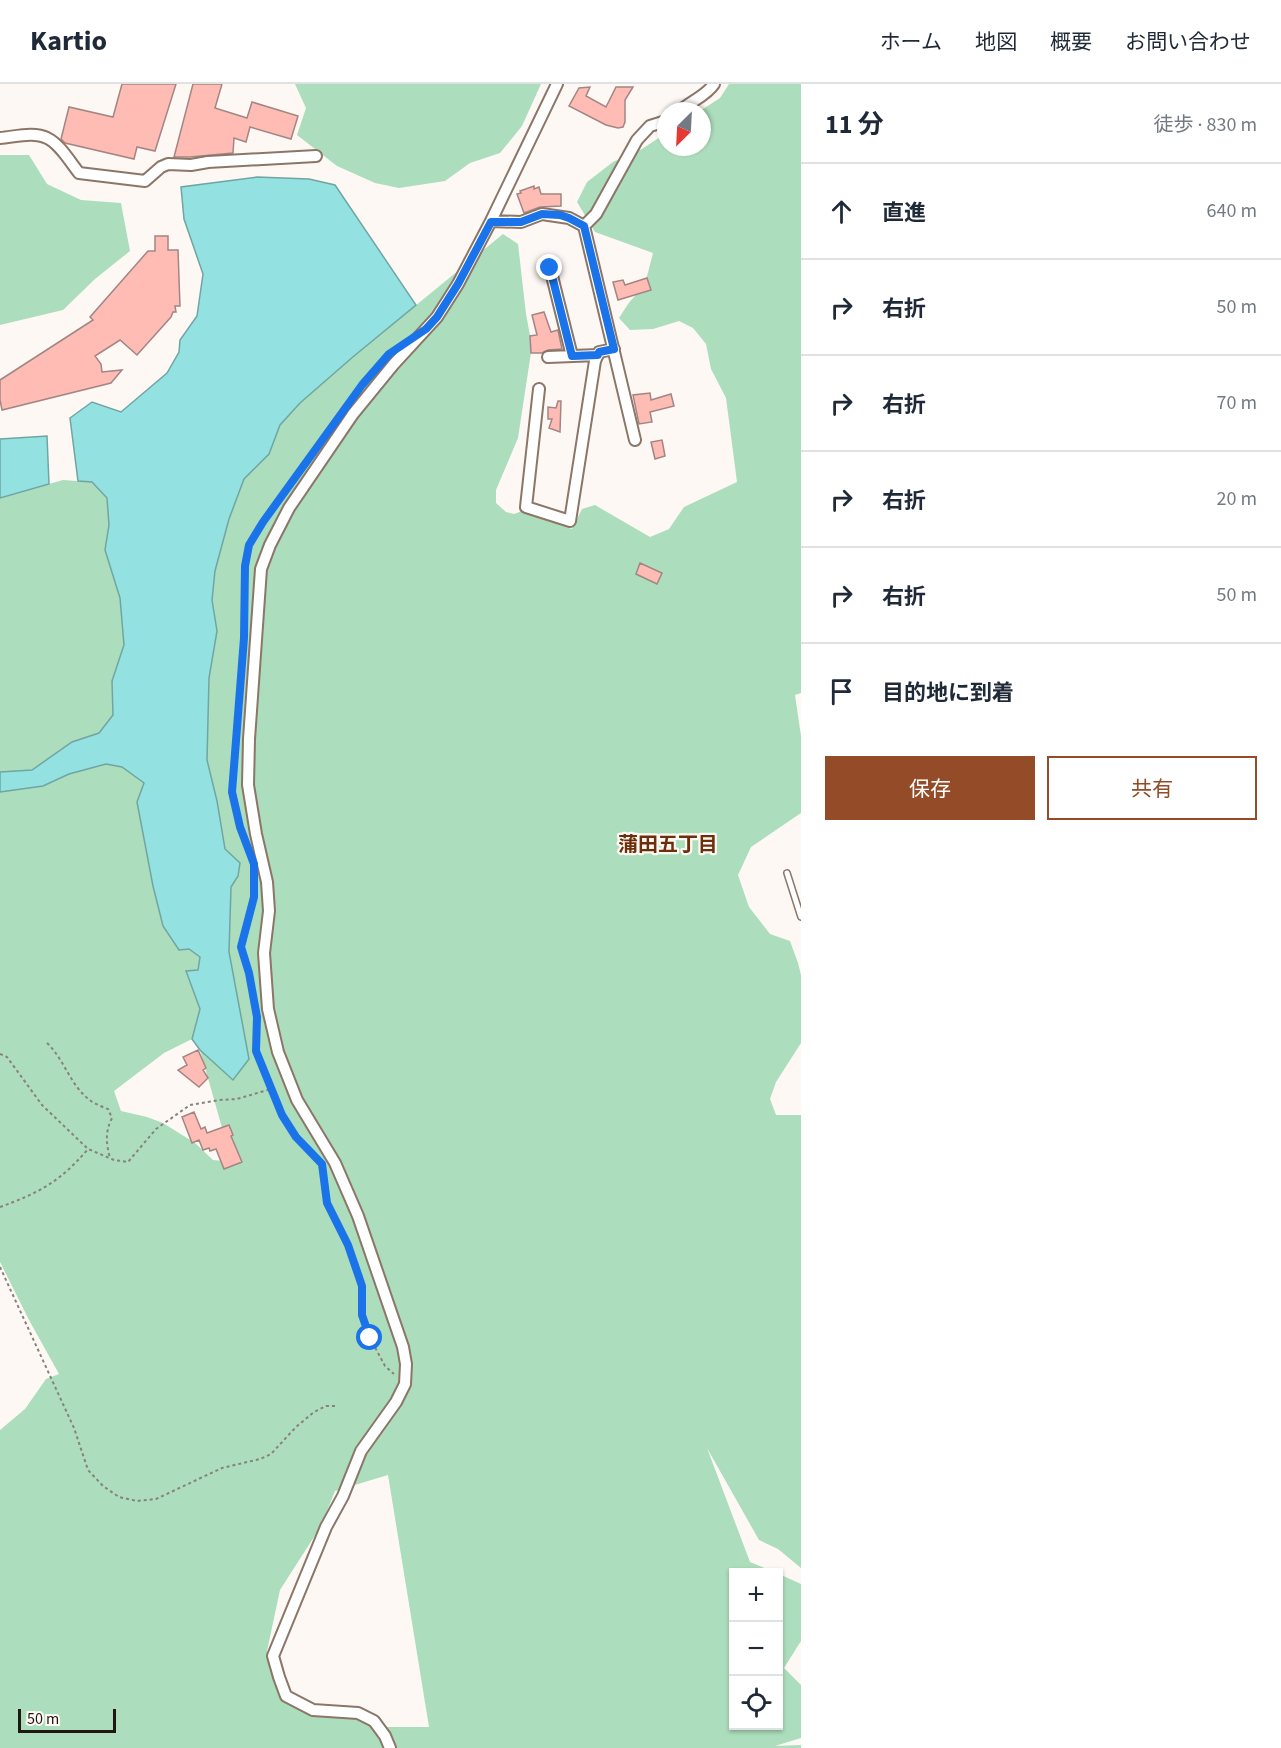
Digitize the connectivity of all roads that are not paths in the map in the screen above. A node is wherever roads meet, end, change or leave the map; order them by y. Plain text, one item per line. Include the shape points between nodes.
1 (557, 84) edge
2 (714, 84) edge
3 (690, 102) edge
4 (657, 124) edge
5 (0, 138) edge
6 (316, 156) dead end
7 (491, 222) junction
8 (584, 226) junction
9 (550, 268) dead end
10 (614, 349) junction
11 (598, 355) junction
12 (572, 356) junction
13 (548, 357) dead end
14 (539, 390) dead end
15 (635, 440) dead end
16 (787, 873) dead end
17 (801, 917) edge
18 (390, 1748) edge

1 - 7 street
2 - 3 street via 708,93
4 - 8 street via 637,140 596,214
5 - 6 street via 48,138 79,172 145,181 168,164
7 - 8 street via 521,222 542,214 560,215
7 - 18 street via 437,317 353,414 289,508 270,545 261,569 249,739 248,785 269,910 264,953 268,1009 278,1052 297,1100 335,1163 358,1216 406,1364 405,1384 361,1451 273,1656 286,1696 313,1710 358,1713 374,1722
8 - 10 street
9 - 12 street
10 - 11 street
10 - 15 street
11 - 12 street
11 - 14 street via 570,521 526,507
12 - 13 street
16 - 17 lane

